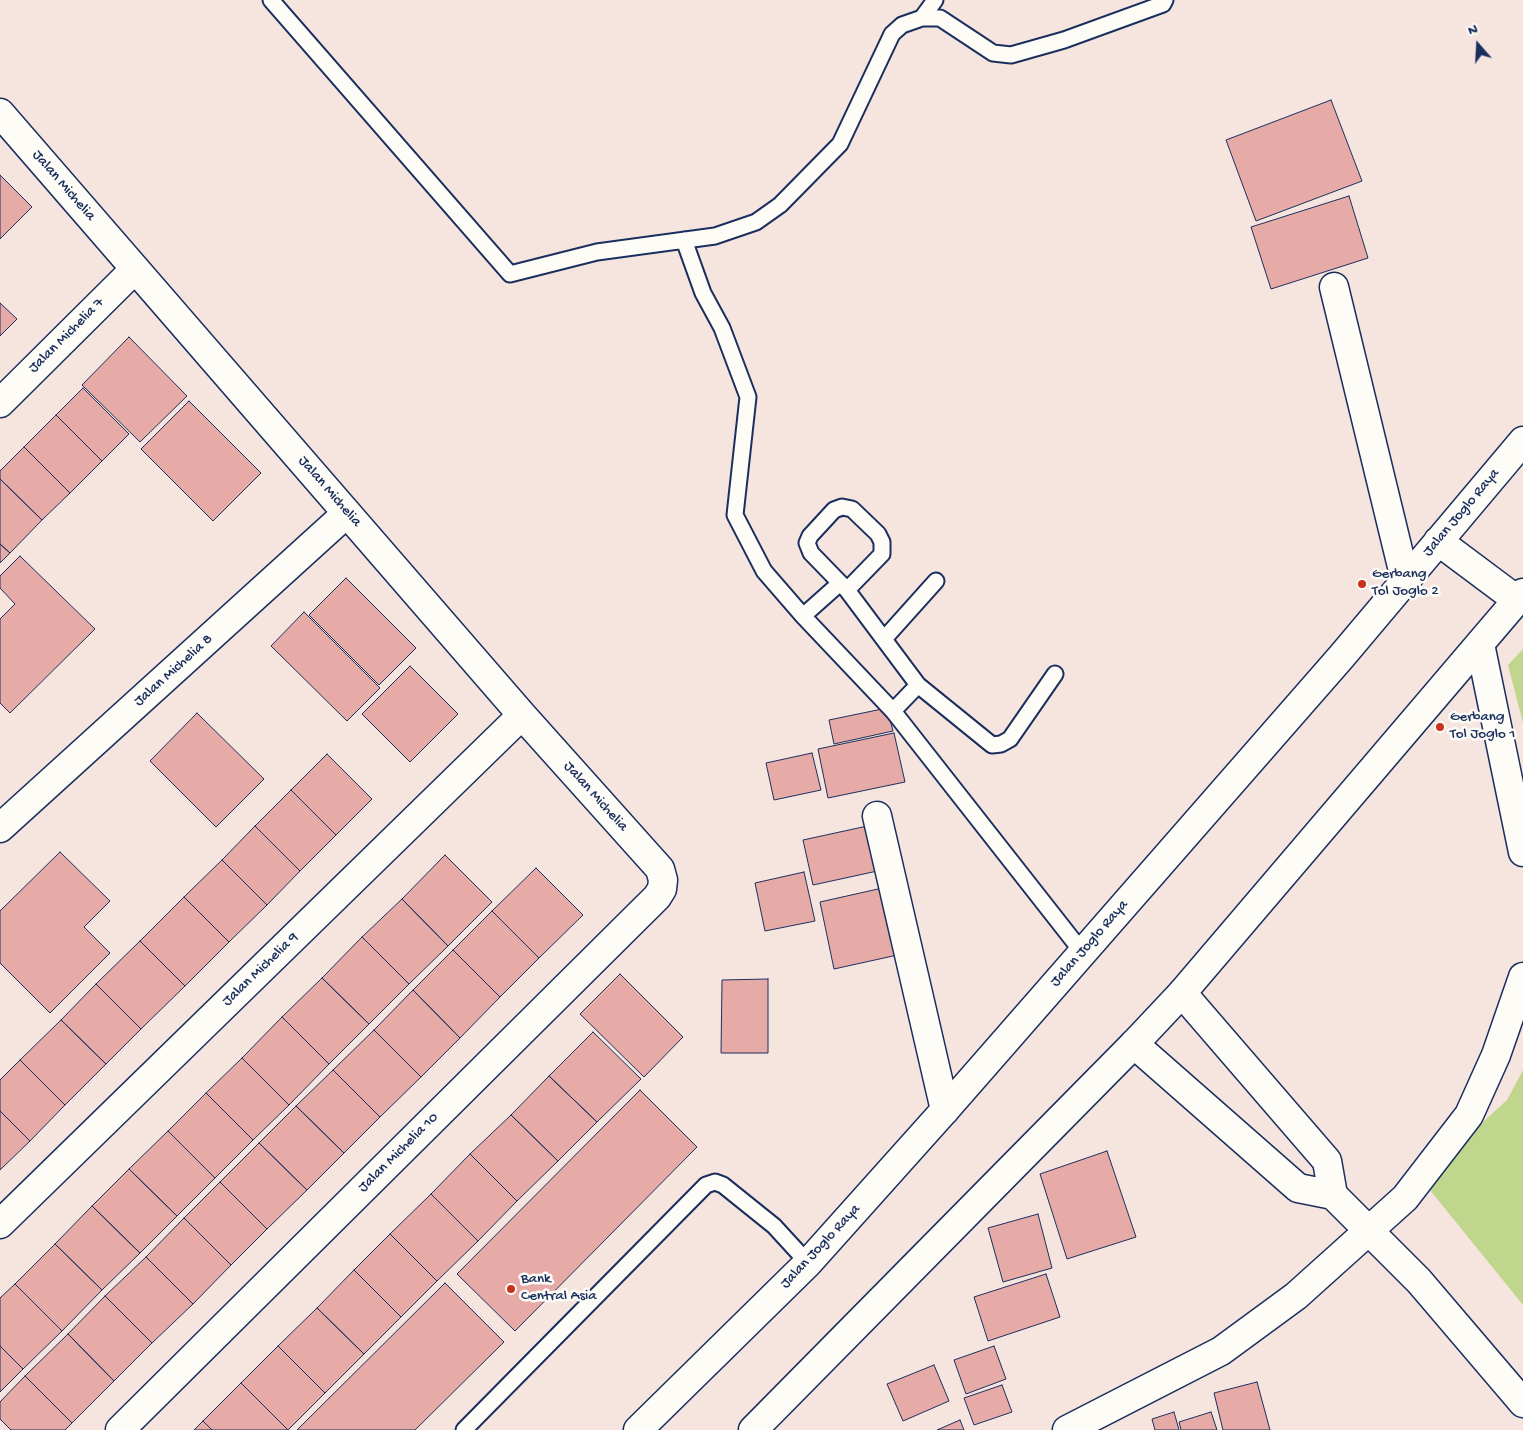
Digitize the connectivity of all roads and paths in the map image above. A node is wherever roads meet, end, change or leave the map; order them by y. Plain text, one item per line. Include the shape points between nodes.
1 (271, 0) edge
2 (935, 0) edge
3 (1165, 0) edge
4 (922, 18) junction
5 (0, 113) edge
6 (684, 240) junction
7 (135, 269) junction
8 (1334, 287) dead end
9 (0, 403) edge
10 (1523, 441) edge
11 (347, 513) junction
12 (1438, 541) junction
13 (1405, 579) junction
14 (936, 582) dead end
15 (843, 586) junction
16 (1520, 596) edge
17 (803, 616) junction
18 (884, 639) junction
19 (1480, 644) junction
20 (1055, 674) dead end
21 (918, 685) junction
22 (893, 711) junction
23 (522, 715) junction
24 (877, 816) dead end
25 (0, 828) edge
26 (1523, 852) edge
27 (660, 869) joint
28 (1083, 953) junction
29 (1523, 977) edge
30 (1182, 993) junction
31 (1134, 1044) junction
32 (945, 1110) junction
33 (1333, 1195) junction
34 (0, 1224) edge
35 (1368, 1230) junction
36 (808, 1263) junction
37 (1523, 1403) edge
38 (120, 1430) edge
39 (464, 1430) edge
40 (638, 1430) edge
41 (753, 1430) edge
42 (1067, 1430) edge

1 - 6 lane via 510,274 597,252
2 - 4 lane
3 - 4 lane via 1163,4 1064,40 1011,55 993,53 940,18
4 - 6 lane via 902,25 892,34 840,144 780,205 756,222 715,236
5 - 7 street, Jalan Michelia
6 - 17 lane via 702,293 722,328 748,397 734,515 764,571
7 - 9 street, Jalan Michelia 7
7 - 11 street, Jalan Michelia
8 - 13 street
10 - 12 street, Jalan Joglo Raya
11 - 23 street, Jalan Michelia
11 - 25 street, Jalan Michelia 8
12 - 13 street, Jalan Joglo Raya
12 - 16 street
13 - 28 street, Jalan Joglo Raya
14 - 18 lane
15 - 15 lane via 811,553 808,544 810,536 834,510 842,507 852,509 882,542 882,554
15 - 17 lane
15 - 18 lane
16 - 19 street
17 - 22 lane
18 - 21 lane
19 - 26 street
19 - 30 street
20 - 21 lane via 1010,739 1002,744 992,744
21 - 22 lane
22 - 28 lane
23 - 27 street, Jalan Michelia
23 - 34 street, Jalan Michelia 9
24 - 32 street
27 - 38 street, Jalan Michelia 10 via 662,889 658,897
28 - 32 street, Jalan Joglo Raya
29 - 35 street via 1496,1055 1469,1115 1405,1198
30 - 31 street
30 - 33 street via 1327,1161
31 - 33 street via 1298,1188
31 - 41 street
32 - 36 street, Jalan Joglo Raya
33 - 35 street
35 - 37 street via 1419,1281
35 - 42 street via 1296,1296 1221,1351
36 - 39 lane via 774,1226 723,1185 715,1182 706,1185
36 - 40 street, Jalan Joglo Raya

